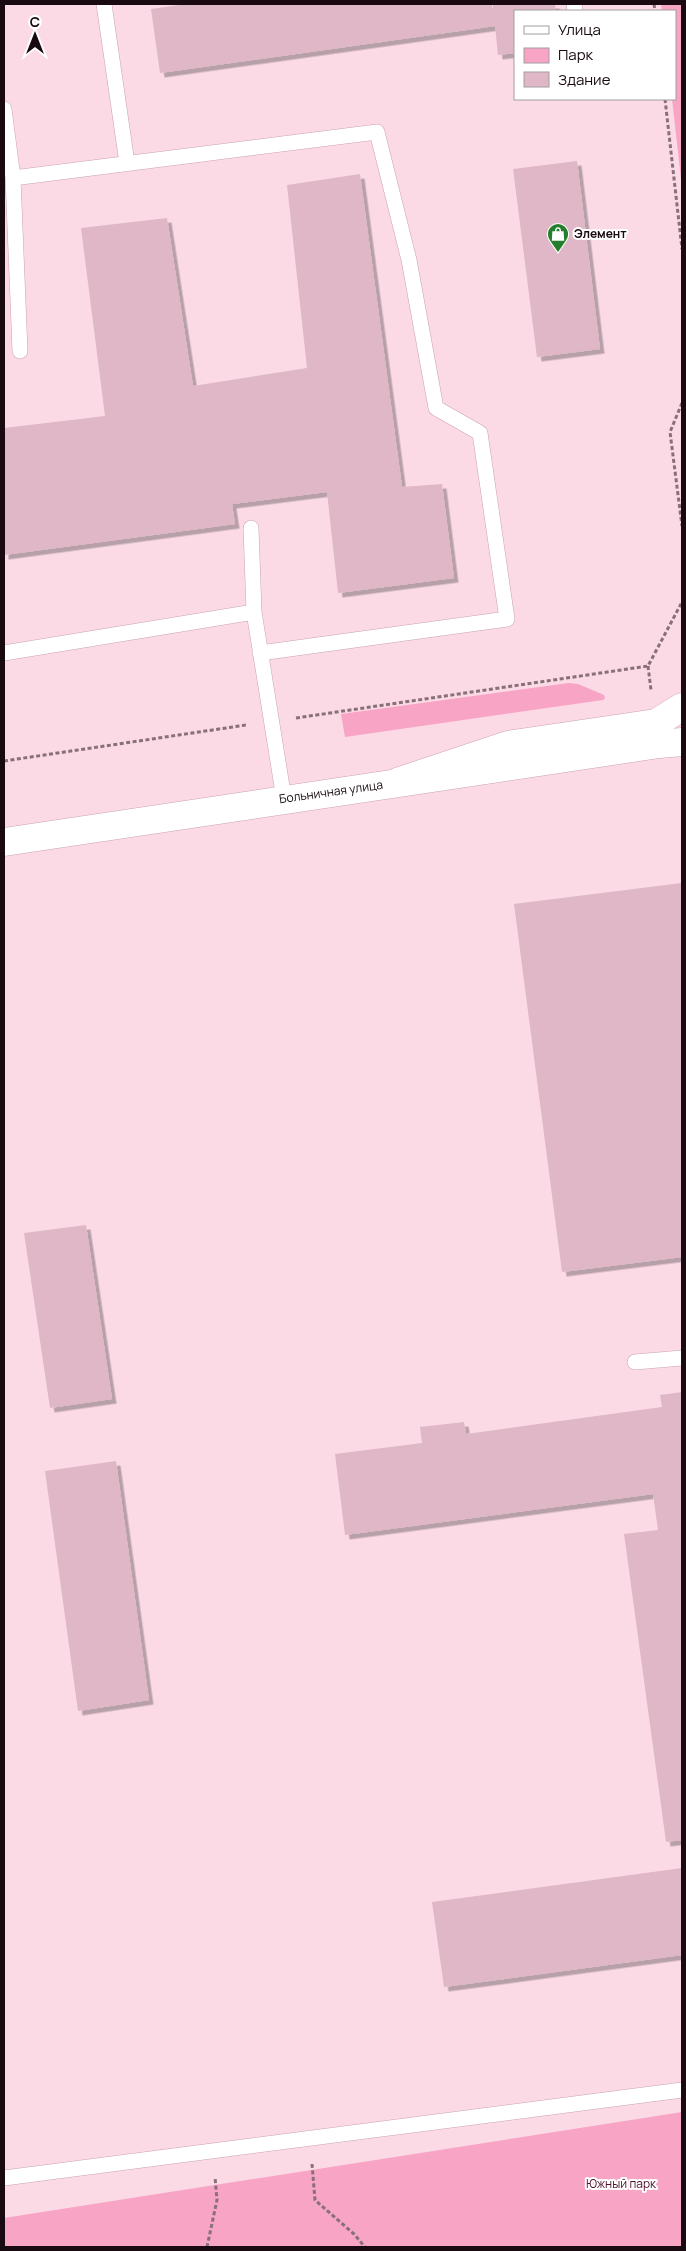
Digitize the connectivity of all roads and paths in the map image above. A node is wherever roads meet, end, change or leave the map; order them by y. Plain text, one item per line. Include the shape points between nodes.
1 (104, 4) edge
2 (665, 100) edge
3 (4, 109) edge
4 (127, 164) junction
5 (13, 178) junction
6 (682, 249) edge
7 (20, 351) dead end
8 (682, 403) edge
9 (682, 526) edge
10 (251, 528) dead end
11 (682, 602) edge
12 (254, 612) junction
13 (4, 653) edge
14 (260, 653) junction
15 (648, 666) junction
16 (652, 694) dead end
17 (682, 707) edge
18 (271, 722) junction
19 (674, 739) edge
20 (4, 761) edge
21 (397, 782) junction
22 (284, 799) junction
23 (4, 842) edge
24 (682, 1358) edge
25 (635, 1362) dead end
26 (682, 2090) edge
27 (310, 2139) junction
28 (212, 2152) junction
29 (4, 2178) edge
30 (207, 2247) edge
31 (365, 2247) edge

1 - 4 lane
2 - 6 path
3 - 5 lane
4 - 5 lane
4 - 14 lane via 377,132 408,260 436,408 480,433 507,619
5 - 7 lane
8 - 9 path via 670,432
10 - 12 lane
11 - 15 path
12 - 13 lane
12 - 14 lane
14 - 18 lane
15 - 16 path
15 - 18 path
17 - 21 main road via 656,724 508,745
18 - 20 path
18 - 22 lane
19 - 21 main road, Больничная улица
21 - 22 main road, Больничная улица
22 - 23 main road, Больничная улица
24 - 25 lane
26 - 27 lane
27 - 28 lane
27 - 31 path via 316,2200
28 - 29 lane
28 - 30 path via 217,2200

